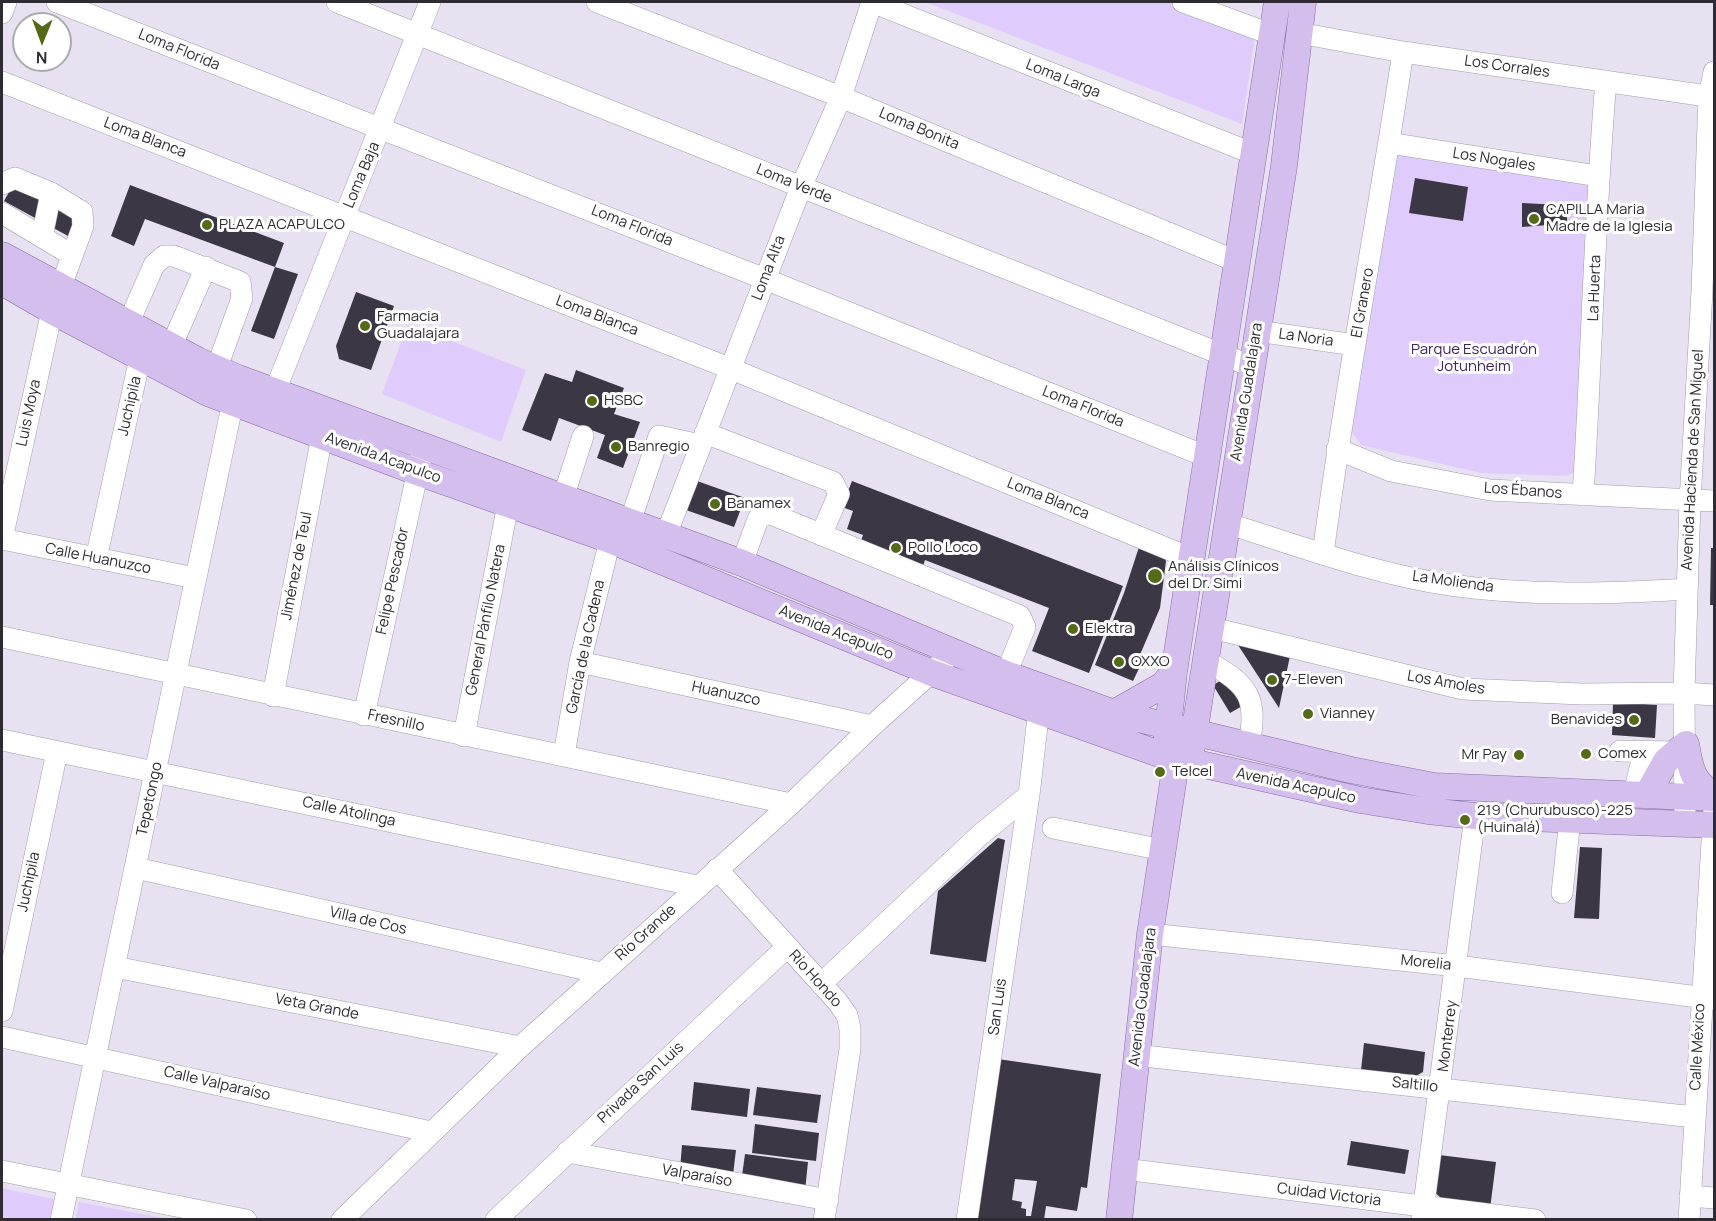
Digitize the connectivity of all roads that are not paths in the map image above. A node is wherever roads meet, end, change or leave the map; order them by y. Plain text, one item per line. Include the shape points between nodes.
1 (6, 2) edge
2 (57, 2) edge
3 (338, 2) edge
4 (430, 2) edge
5 (597, 2) edge
6 (872, 2) edge
7 (1183, 2) edge
8 (1276, 2) edge
9 (1303, 2) edge
10 (2, 13) edge
11 (417, 32) junction
12 (1299, 33) junction
13 (1273, 35) junction
14 (1403, 52) junction
15 (1714, 72) edge
16 (1606, 81) junction
17 (2, 82) edge
18 (841, 97) junction
19 (1712, 97) edge
20 (382, 127) junction
21 (1389, 143) junction
22 (1254, 154) junction
23 (1598, 176) junction
24 (2, 184) edge
25 (801, 187) junction
26 (51, 193) junction
27 (345, 216) junction
28 (3, 217) edge
29 (42, 237) junction
30 (2, 255) edge
31 (72, 255) junction
32 (1238, 262) junction
33 (206, 267) junction
34 (765, 279) junction
35 (2, 282) edge
36 (59, 286) junction
37 (52, 311) junction
38 (128, 324) junction
39 (1257, 331) junction
40 (1355, 345) junction
41 (171, 347) junction
42 (1223, 354) junction
43 (140, 358) junction
44 (1251, 366) junction
45 (729, 368) junction
46 (224, 386) junction
47 (270, 404) junction
48 (322, 436) junction
49 (584, 436) dead end
50 (702, 439) junction
51 (1337, 449) junction
52 (1205, 456) junction
53 (420, 460) junction
54 (1583, 495) junction
55 (563, 498) junction
56 (1690, 501) junction
57 (1714, 501) edge
58 (508, 504) junction
59 (630, 522) junction
60 (1226, 523) junction
61 (666, 535) junction
62 (821, 535) junction
63 (2, 539) edge
64 (610, 540) junction
65 (1323, 554) junction
66 (1190, 558) junction
67 (96, 559) junction
68 (742, 563) junction
69 (195, 578) junction
70 (1687, 589) junction
71 (1212, 628) junction
72 (2, 637) edge
73 (954, 652) junction
74 (580, 662) junction
75 (1208, 662) junction
76 (1174, 672) junction
77 (932, 673) junction
78 (1006, 674) junction
79 (176, 675) junction
80 (1684, 693) junction
81 (1714, 695) edge
82 (273, 696) junction
83 (1039, 709) junction
84 (1114, 713) junction
85 (364, 715) junction
86 (872, 726) junction
87 (1168, 727) junction
88 (1195, 731) junction
89 (464, 736) junction
90 (2, 740) edge
91 (1249, 746) junction
92 (1680, 748) junction
93 (1620, 751) dead end
94 (57, 752) junction
95 (1644, 752) junction
96 (564, 755) junction
97 (1176, 765) junction
98 (156, 771) junction
99 (1641, 793) junction
100 (1029, 795) junction
101 (1686, 796) junction
102 (1714, 798) edge
103 (791, 804) junction
104 (1475, 816) junction
105 (1714, 817) edge
106 (1570, 819) junction
107 (1685, 823) junction
108 (1053, 828) dead end
109 (1163, 850) junction
110 (136, 868) junction
111 (717, 868) junction
112 (697, 886) junction
113 (1562, 893) dead end
114 (1150, 934) junction
115 (787, 947) junction
116 (1457, 966) junction
117 (115, 967) junction
118 (601, 973) junction
119 (822, 983) junction
120 (1707, 999) edge
121 (2, 1011) edge
122 (2, 1037) edge
123 (520, 1047) junction
124 (1135, 1055) junction
125 (95, 1056) junction
126 (1441, 1088) junction
127 (1705, 1095) edge
128 (1694, 1117) junction
129 (431, 1132) junction
130 (567, 1152) junction
131 (1124, 1169) junction
132 (2, 1171) edge
133 (67, 1185) junction
134 (1690, 1196) junction
135 (1714, 1198) edge
136 (826, 1210) edge
137 (1423, 1213) edge
138 (61, 1220) edge
139 (246, 1220) edge
140 (342, 1220) edge
141 (496, 1220) edge
142 (967, 1220) edge
143 (1119, 1220) edge
144 (1534, 1220) edge
145 (1689, 1220) edge

1 - 10 street
2 - 20 street, Loma Florida
3 - 11 street, Loma Verde
4 - 11 street, Loma Baja
5 - 18 street, Loma Bonita
6 - 18 street, Loma Alta
6 - 22 street, Loma Larga
7 - 13 street
8 - 13 main road, Avenida Guadalajara
9 - 12 main road, Avenida Guadalajara
11 - 20 street, Loma Baja
11 - 25 street, Loma Verde
12 - 14 street, Los Corrales
12 - 39 main road, Avenida Guadalajara via 1284,166
13 - 22 main road, Avenida Guadalajara
14 - 16 street, Los Corrales
14 - 21 street, El Granero
15 - 19 street, Avenida Hacienda de San Miguel
16 - 19 street, Los Corrales
16 - 23 street, La Huerta
17 - 27 street, Loma Blanca
18 - 25 street, Loma Alta
18 - 32 street, Loma Bonita
19 - 56 street, Avenida Hacienda de San Miguel
20 - 27 street, Loma Baja
20 - 34 street, Loma Florida
21 - 23 street, Los Nogales
21 - 40 street, El Granero
22 - 32 main road, Avenida Guadalajara
23 - 54 street, La Huerta
24 - 26 street via 9,179 22,180
25 - 34 street, Loma Alta
25 - 42 street, Loma Verde
26 - 29 street
26 - 31 street, Luis Moya via 82,212 83,226
27 - 45 street, Loma Blanca
27 - 47 street, Loma Baja
28 - 29 street
29 - 31 street
30 - 36 main road, Avenida Acapulco
31 - 36 street, Luis Moya
32 - 42 main road, Avenida Guadalajara
33 - 38 street via 174,256 159,258
33 - 41 street
33 - 46 street, Tepetongo via 234,278 243,289
34 - 45 street, Loma Alta
34 - 52 street, Loma Florida
35 - 37 main road, Avenida Acapulco
36 - 37 street, Luis Moya
36 - 38 main road, Avenida Acapulco
37 - 43 main road, Avenida Acapulco
37 - 63 street, Luis Moya
38 - 41 main road, Avenida Acapulco
39 - 40 street, La Noria
39 - 44 main road, Avenida Guadalajara
40 - 51 street, El Granero
41 - 46 main road, Avenida Acapulco
42 - 44 street, Loma Verde
42 - 52 main road, Avenida Guadalajara
43 - 46 main road, Avenida Acapulco
43 - 67 street, Juchipila
44 - 60 main road, Avenida Guadalajara
45 - 50 street, Loma Alta
45 - 66 street, Loma Blanca
46 - 47 main road, Avenida Acapulco
46 - 69 street, Tepetongo
47 - 48 main road, Avenida Acapulco
47 - 53 main road, Avenida Acapulco
48 - 53 main road, Avenida Acapulco
48 - 82 street, Jiménez de Teul
49 - 55 street
50 - 59 street via 659,436
50 - 61 street, Loma Alta
50 - 62 street via 833,482 839,494
51 - 54 street, Los Ébanos via 1369,465 1437,482 1490,490
51 - 65 street, El Granero
52 - 66 main road, Avenida Guadalajara
53 - 55 main road, Avenida Acapulco
53 - 58 main road, Avenida Acapulco
53 - 85 street, Felipe Pescador
54 - 56 street, Los Ébanos
55 - 59 main road, Avenida Acapulco
56 - 57 street, Los Ébanos
56 - 70 street, Avenida Hacienda de San Miguel
58 - 64 main road, Avenida Acapulco
58 - 89 street, General Pánfilo Natera
59 - 61 main road, Avenida Acapulco
60 - 65 street, La Molienda
60 - 71 main road, Avenida Guadalajara
61 - 68 main road, Avenida Acapulco
62 - 68 street via 766,514 758,519
62 - 78 street via 1020,616 1025,627
63 - 67 street, Calle Huanuzco
64 - 74 street, García de la Cadena
64 - 77 main road, Avenida Acapulco
65 - 70 street, La Molienda via 1416,578 1486,589 1605,594
66 - 76 main road, Avenida Guadalajara
67 - 69 street, Calle Huanuzco
68 - 73 main road, Avenida Acapulco
69 - 79 street, Tepetongo
70 - 80 street, Avenida Hacienda de San Miguel
71 - 75 main road, Avenida Guadalajara
71 - 80 street, Los Amoles via 1463,689
72 - 79 street, Fresnillo
73 - 77 street, Río Grande
73 - 78 main road, Avenida Acapulco
74 - 86 street, Huanuzco
74 - 96 street, García de la Cadena
75 - 88 main road, Avenida Guadalajara
75 - 91 street via 1239,681 1248,693 1253,714
76 - 84 main road via 1163,685
76 - 87 main road, Avenida Guadalajara
77 - 83 main road, Avenida Acapulco
77 - 86 street, Río Grande
78 - 84 main road, Avenida Acapulco
79 - 82 street, Fresnillo
79 - 98 street, Tepetongo
80 - 81 street, Los Amoles
80 - 92 street, Avenida Hacienda de San Miguel
82 - 85 street, Fresnillo
83 - 97 main road, Avenida Acapulco
83 - 100 street
84 - 87 main road, Avenida Acapulco
85 - 89 street, Fresnillo
86 - 103 street, Río Grande
87 - 88 main road, Avenida Acapulco
87 - 97 main road, Avenida Guadalajara
88 - 91 main road, Avenida Acapulco
88 - 97 main road, Avenida Guadalajara
89 - 96 street, Fresnillo
90 - 94 street, Calle Atolinga
91 - 99 main road, Avenida Acapulco via 1434,786
92 - 95 street
92 - 99 main road
92 - 101 street, Avenida Hacienda de San Miguel
92 - 102 main road via 1696,782
93 - 95 street
94 - 98 street, Calle Atolinga
94 - 121 street, Juchipila
95 - 99 street
96 - 103 street, Fresnillo
97 - 104 main road, Avenida Acapulco via 1360,800
97 - 109 main road, Avenida Guadalajara
98 - 110 street, Tepetongo
98 - 112 street, Calle Atolinga
99 - 101 main road, Avenida Acapulco
100 - 119 street via 980,835
100 - 142 street, San Luis
101 - 102 main road, Avenida Acapulco
101 - 107 street, Avenida Hacienda de San Miguel
103 - 111 street, Río Grande
104 - 106 main road, Avenida Acapulco
104 - 116 street, Monterrey
105 - 107 main road, Avenida Acapulco
105 - 120 street, Calle México
106 - 107 main road, Avenida Acapulco
106 - 113 street
108 - 109 street
109 - 114 main road, Avenida Guadalajara
110 - 117 street, Tepetongo
110 - 118 street, Villa de Cos
111 - 112 street, Río Grande
111 - 115 street, Río Hondo
112 - 118 street, Río Grande
114 - 116 street, Morelia
114 - 124 main road, Avenida Guadalajara
115 - 119 street, Río Hondo
115 - 130 street, Privada San Luis
116 - 120 street, Morelia
116 - 126 street, Monterrey
117 - 123 street, Veta Grande
117 - 125 street, Tepetongo
118 - 123 street, Río Grande
119 - 136 street, Río Hondo via 847,1016 850,1029 848,1070
120 - 127 street, Calle México
122 - 125 street, Calle Valparaíso
123 - 129 street, Río Grande
124 - 126 street, Saltillo
124 - 131 main road, Avenida Guadalajara
125 - 129 street, Calle Valparaíso
125 - 133 street, Tepetongo
126 - 128 street, Saltillo
126 - 137 street, Monterrey
127 - 128 street, Calle México
128 - 134 street, Calle México
129 - 140 street, Río Grande
130 - 136 street, Valparaíso
130 - 141 street, Privada San Luis
131 - 137 street, Cuidad Victoria
131 - 143 main road, Avenida Guadalajara
132 - 133 street
133 - 138 street, Tepetongo
133 - 139 street
134 - 135 street
134 - 145 street, Calle México
137 - 144 street, Cuidad Victoria

